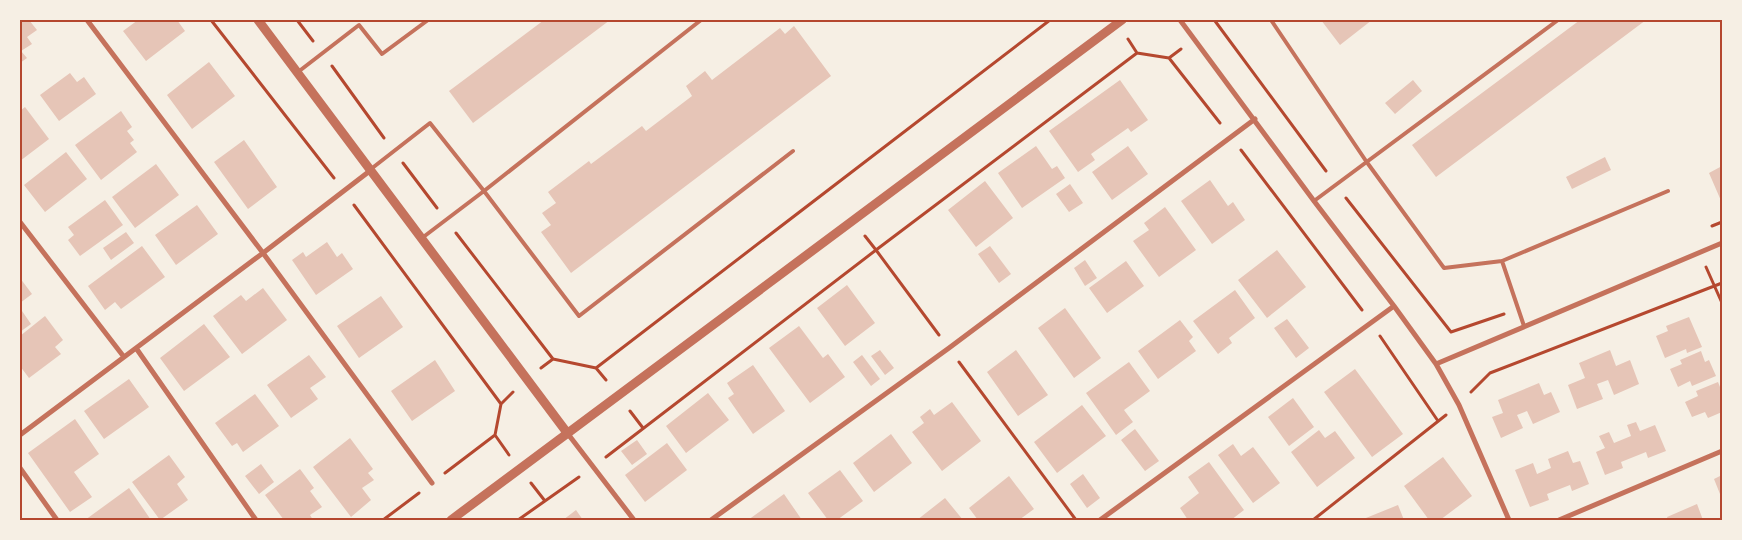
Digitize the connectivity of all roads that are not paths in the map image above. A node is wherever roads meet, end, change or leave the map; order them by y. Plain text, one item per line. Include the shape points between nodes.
1 (87, 20) edge
2 (258, 20) edge
3 (355, 20) edge
4 (428, 20) edge
5 (701, 20) edge
6 (1180, 20) edge
7 (1271, 20) edge
8 (1558, 20) edge
9 (1120, 22) edge
10 (359, 25) junction
11 (298, 72) junction
12 (1255, 119) junction
13 (793, 152) dead end
14 (1366, 162) junction
15 (371, 169) junction
16 (1668, 190) dead end
17 (484, 191) junction
18 (1314, 201) junction
19 (20, 222) edge
20 (422, 238) junction
21 (1722, 243) edge
22 (263, 252) junction
23 (1502, 261) junction
24 (1394, 306) junction
25 (1524, 326) junction
26 (136, 348) junction
27 (124, 357) junction
28 (1436, 364) junction
29 (568, 434) junction
30 (20, 435) edge
31 (1722, 451) edge
32 (20, 468) edge
33 (432, 483) dead end
34 (56, 520) edge
35 (256, 520) edge
36 (451, 520) edge
37 (634, 520) edge
38 (711, 520) edge
39 (1100, 520) edge
40 (1509, 520) edge
41 (1559, 520) edge

1 - 22 street
2 - 11 street
3 - 10 lane
4 - 10 lane via 382,54
5 - 17 lane
6 - 12 street
7 - 14 lane
8 - 14 lane
9 - 29 street
10 - 11 lane
11 - 15 street
12 - 18 street
12 - 38 street via 949,348
13 - 17 lane via 579,316
14 - 18 lane
14 - 23 lane via 1444,268
15 - 17 lane via 430,123
15 - 20 street
15 - 22 street
16 - 23 lane
17 - 20 lane
18 - 24 street
19 - 27 street
20 - 29 street
21 - 25 street
22 - 26 street
22 - 33 street
23 - 25 lane
24 - 28 street
24 - 39 street
25 - 28 street
26 - 27 street
26 - 35 street
27 - 30 street
28 - 40 street via 1459,405
29 - 36 street
29 - 37 street
31 - 41 street
32 - 34 street

